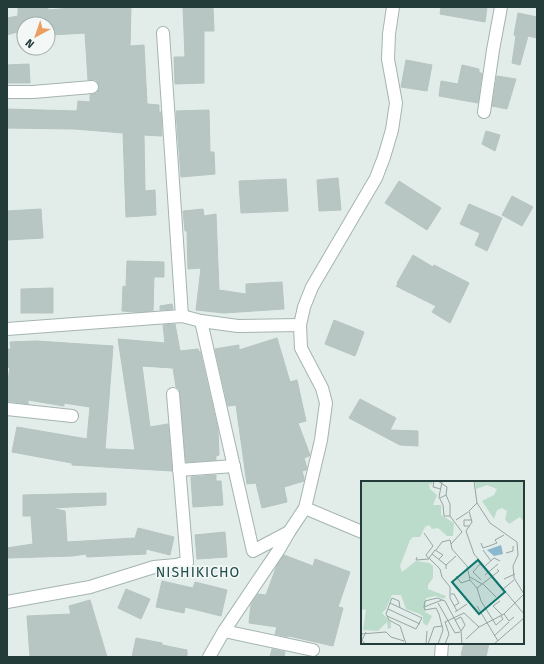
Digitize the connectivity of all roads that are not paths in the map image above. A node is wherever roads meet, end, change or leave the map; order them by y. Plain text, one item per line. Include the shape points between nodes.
1 (393, 7) edge
2 (501, 7) edge
3 (163, 33) dead end
4 (92, 87) dead end
5 (7, 92) edge
6 (484, 112) dead end
7 (182, 316) junction
8 (201, 321) junction
9 (300, 325) junction
10 (7, 329) edge
11 (173, 394) dead end
12 (7, 409) edge
13 (72, 416) dead end
14 (234, 466) junction
15 (179, 470) junction
16 (305, 508) junction
17 (289, 532) junction
18 (361, 532) edge
19 (7, 602) edge
20 (224, 631) junction
21 (442, 644) edge
22 (313, 650) dead end
23 (209, 657) edge
24 (441, 657) edge

1 - 9 street via 388,59 396,103 392,130 376,178 312,287
2 - 6 street
3 - 7 street
4 - 5 street
7 - 8 street
7 - 10 street
8 - 9 street via 238,326
8 - 14 street
9 - 16 street via 301,348 322,388 326,403 321,440
11 - 15 street
12 - 13 street
14 - 15 street
14 - 17 street via 253,551
15 - 19 street via 187,562 154,567 90,587
16 - 17 street
16 - 18 street
17 - 20 street
20 - 22 street
20 - 23 street
21 - 24 street

